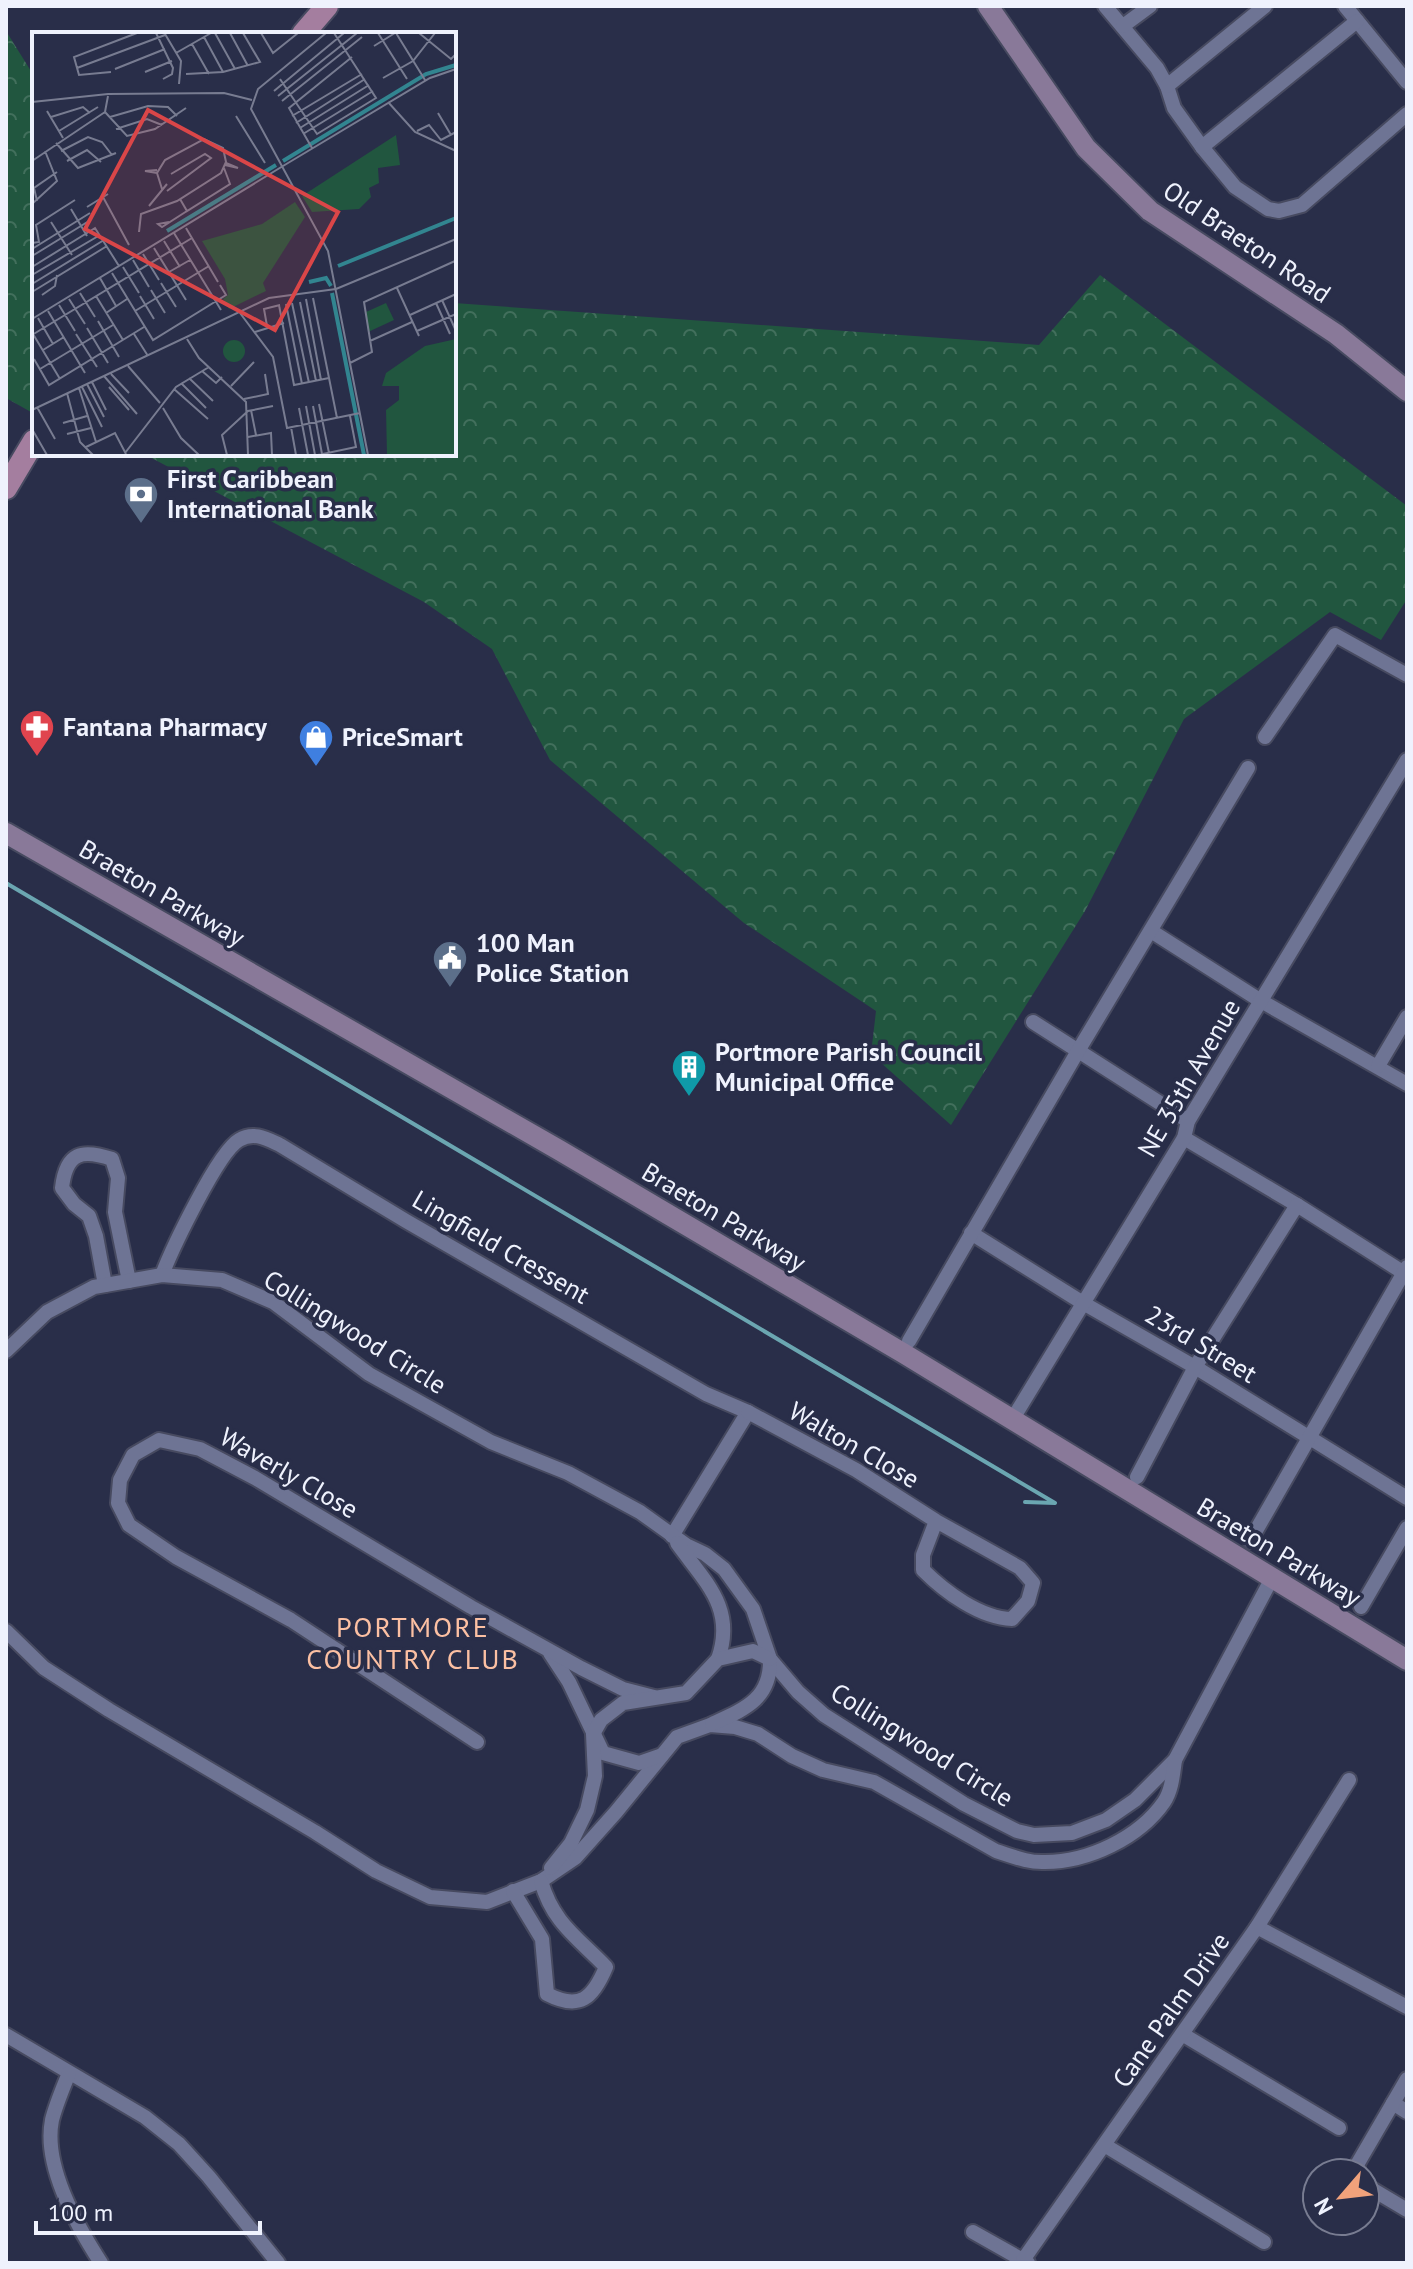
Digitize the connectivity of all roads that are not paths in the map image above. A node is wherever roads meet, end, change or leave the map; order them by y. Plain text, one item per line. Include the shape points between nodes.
1 (327, 6) edge
2 (988, 6) edge
3 (1105, 6) edge
4 (1150, 6) edge
5 (1265, 6) edge
6 (1345, 6) edge
7 (1357, 21) junction
8 (1123, 26) junction
9 (305, 32) edge
10 (1407, 82) edge
11 (1167, 86) junction
12 (1407, 114) edge
13 (1202, 147) junction
14 (1407, 391) edge
15 (32, 444) edge
16 (6, 488) edge
17 (1407, 675) edge
18 (1265, 737) dead end
19 (1407, 760) edge
20 (1248, 768) dead end
21 (6, 833) edge
22 (1151, 931) junction
23 (1261, 1001) junction
24 (1407, 1017) edge
25 (1033, 1022) dead end
26 (1078, 1051) junction
27 (1378, 1066) junction
28 (1407, 1084) edge
29 (1188, 1121) junction
30 (1184, 1138) junction
31 (1297, 1205) junction
32 (971, 1233) junction
33 (1405, 1270) edge
34 (162, 1275) junction
35 (129, 1281) junction
36 (105, 1285) junction
37 (1083, 1303) junction
38 (909, 1341) dead end
39 (6, 1351) edge
40 (1195, 1367) junction
41 (748, 1412) junction
42 (1012, 1420) junction
43 (1310, 1438) junction
44 (1137, 1477) dead end
45 (1407, 1498) edge
46 (936, 1521) junction
47 (1407, 1528) edge
48 (672, 1536) junction
49 (1250, 1541) dead end
50 (1271, 1580) junction
51 (1361, 1607) dead end
52 (6, 1631) edge
53 (547, 1650) junction
54 (718, 1659) junction
55 (770, 1659) junction
56 (1407, 1660) edge
57 (654, 1697) junction
58 (710, 1725) junction
59 (593, 1734) junction
60 (477, 1742) dead end
61 (663, 1755) junction
62 (1175, 1760) junction
63 (1349, 1780) dead end
64 (541, 1881) junction
65 (513, 1891) junction
66 (1257, 1927) junction
67 (1407, 2007) edge
68 (1182, 2034) junction
69 (6, 2035) edge
70 (69, 2073) junction
71 (1407, 2079) edge
72 (1393, 2103) junction
73 (1407, 2112) edge
74 (1339, 2128) dead end
75 (1106, 2146) junction
76 (1362, 2157) edge
77 (1381, 2195) edge
78 (1407, 2210) edge
79 (973, 2232) dead end
80 (1264, 2242) dead end
81 (1026, 2262) edge
82 (101, 2263) edge
83 (278, 2263) edge

1 - 9 main road
2 - 14 street, Old Braeton Road via 1086,148 1150,211 1336,334
3 - 8 street
4 - 8 street
5 - 11 street
6 - 7 street
7 - 10 street
7 - 13 street
8 - 11 street
11 - 13 street via 1174,108
12 - 13 street via 1315,195 1291,209 1268,209 1255,202
15 - 16 main road
17 - 18 street via 1335,635
19 - 23 street, NE 35th Avenue
20 - 22 street
21 - 42 street, Braeton Parkway via 559,1150
22 - 23 street
22 - 26 street
23 - 27 street
23 - 29 street, NE 35th Avenue
24 - 27 street
25 - 26 street
26 - 29 street
26 - 32 street
27 - 28 street
29 - 30 street, NE 35th Avenue
30 - 31 street
30 - 37 street, NE 35th Avenue
31 - 33 street
31 - 40 street
32 - 37 street, 23rd Street
32 - 38 street
33 - 43 street
34 - 35 street, Collingwood Circle
34 - 41 street, Lingfield Cressent via 179,1232 219,1165 239,1140 259,1135 706,1394
34 - 48 street, Collingwood Circle via 222,1280 273,1302 369,1374 491,1442 568,1473
35 - 36 street, Collingwood Circle
35 - 36 street via 115,1212 118,1178 112,1159 90,1151 73,1157 62,1188 89,1216
36 - 39 street, Collingwood Circle via 47,1312
37 - 40 street, 23rd Street
37 - 42 street, NE 35th Avenue
40 - 43 street, 23rd Street
40 - 44 street
41 - 46 street, Walton Close
41 - 48 street
42 - 50 street, Braeton Parkway
43 - 45 street, 23rd Street
43 - 49 street
46 - 46 street, Walton Close via 1020,1568 1033,1583 1028,1601 1012,1619 996,1619 939,1586 923,1570
47 - 51 street
48 - 54 street, Collingwood Circle via 725,1617
48 - 55 street, Collingwood Circle via 724,1569 753,1609
50 - 56 street, Braeton Parkway
50 - 62 street
52 - 65 street via 44,1668 376,1871 430,1897 487,1902
53 - 57 street, Waverly Close via 623,1689
53 - 59 street, Waverly Close
53 - 60 street, Waverly Close via 200,1449 159,1440 133,1455 120,1480 118,1503 129,1525 291,1620
54 - 55 street via 753,1651
54 - 57 street via 686,1693
55 - 58 street via 767,1687 749,1706
55 - 62 street, Collingwood Circle via 824,1715 964,1804 1017,1831 1057,1836 1106,1820
57 - 59 street via 623,1703
58 - 61 street via 677,1737
58 - 62 street, Collingwood Circle via 758,1734 823,1770 874,1782 996,1851 1044,1863 1094,1851 1140,1828 1165,1800
59 - 61 street via 603,1753 639,1763
59 - 64 street via 595,1776 587,1810 571,1843
61 - 64 street via 575,1858
63 - 66 street, Cane Palm Drive
64 - 65 street
64 - 65 street via 553,1913 568,1933 606,1967 597,1989 582,2001 560,2001 547,1994 542,1939
66 - 67 street
66 - 68 street, Cane Palm Drive
68 - 74 street
68 - 75 street, Cane Palm Drive
69 - 70 street
70 - 82 street via 52,2120 54,2169
70 - 83 street via 145,2117 179,2144
71 - 72 street
72 - 73 street
72 - 76 street
75 - 80 street
75 - 81 street, Cane Palm Drive
77 - 78 street
79 - 81 street

